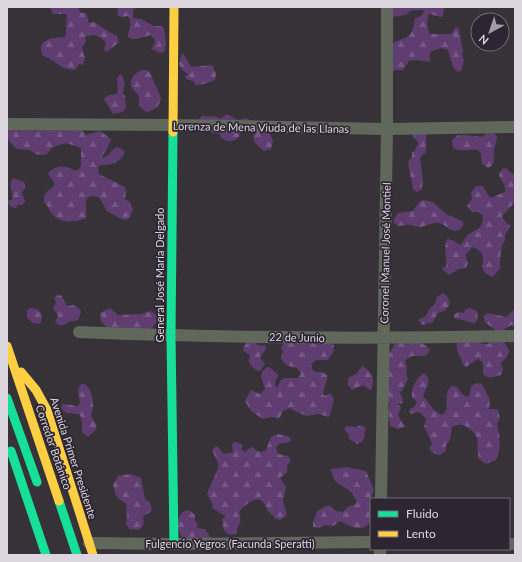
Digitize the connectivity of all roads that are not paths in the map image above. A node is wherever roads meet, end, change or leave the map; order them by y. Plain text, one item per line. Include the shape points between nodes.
1 (174, 7) edge
2 (387, 7) edge
3 (7, 124) edge
4 (172, 125) junction
5 (515, 127) edge
6 (387, 129) junction
7 (79, 332) dead end
8 (171, 336) junction
9 (515, 336) edge
10 (383, 338) junction
11 (7, 346) edge
12 (7, 356) edge
13 (7, 398) edge
14 (7, 441) edge
15 (39, 488) dead end
16 (381, 498) edge
17 (370, 542) edge
18 (174, 544) junction
19 (91, 549) edge
20 (46, 555) edge
21 (77, 555) edge

1 - 4 main road, General José María Delgado
2 - 6 street, Coronel Manuel José Montiel
3 - 4 street, Lorenza de Mena Viuda de las Llanas
4 - 6 street, Lorenza de Mena Viuda de las Llanas
4 - 8 main road, General José María Delgado
5 - 6 street, Lorenza de Mena Viuda de las Llanas
6 - 10 street, Coronel Manuel José Montiel
7 - 8 street, 22 de Junio
8 - 10 street, 22 de Junio
8 - 18 main road, General José María Delgado
9 - 10 street, 22 de Junio
10 - 16 street, Coronel Manuel José Montiel
11 - 21 main road, Corredor Botánico
12 - 19 main road, Avenida Primer Presidente via 34,387 47,410
13 - 15 main road
14 - 20 main road
17 - 18 street, Fulgencio Yegros (Facunda Speratti)
18 - 19 street, Fulgencio Yegros (Facunda Speratti)

